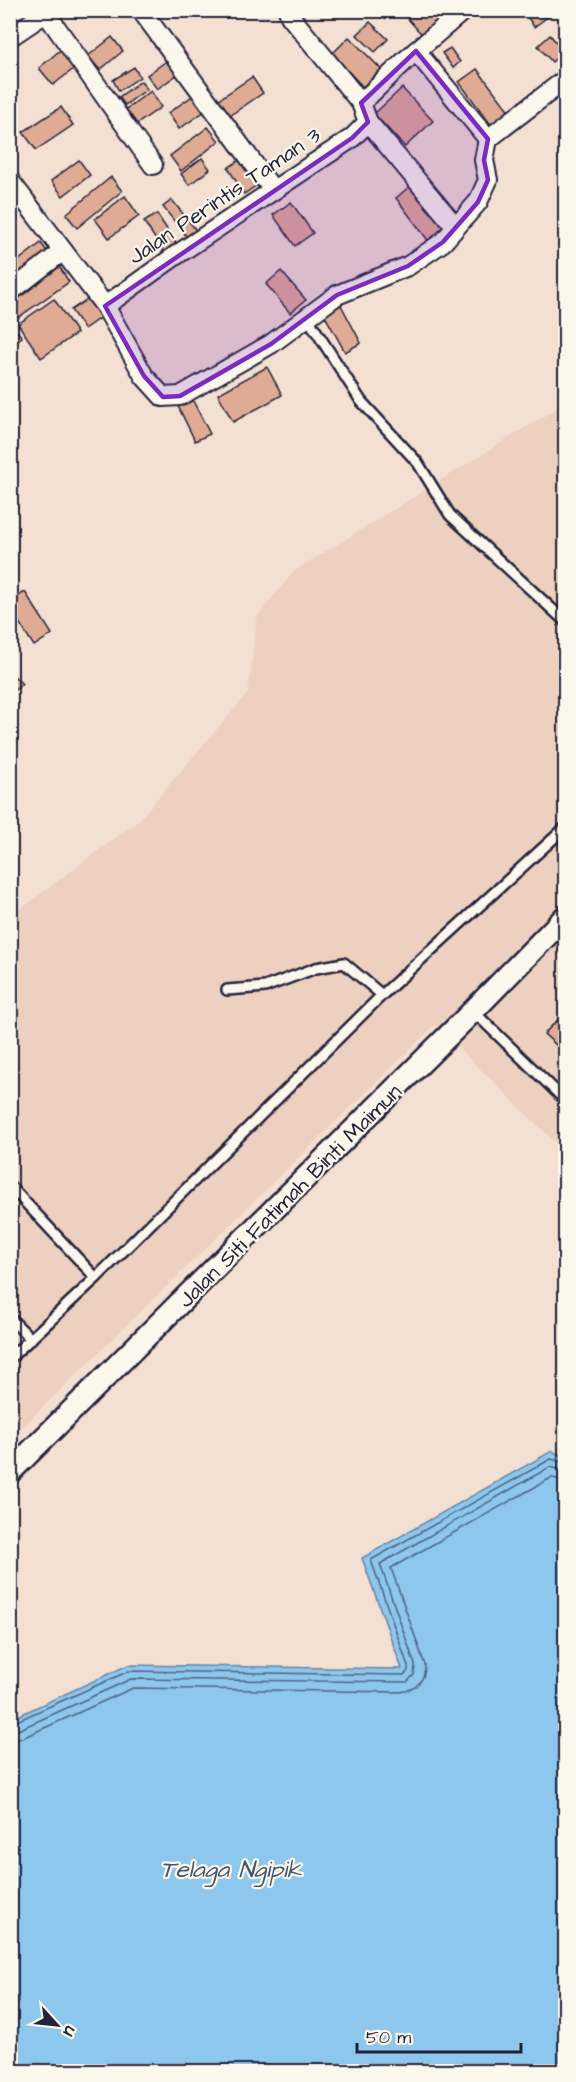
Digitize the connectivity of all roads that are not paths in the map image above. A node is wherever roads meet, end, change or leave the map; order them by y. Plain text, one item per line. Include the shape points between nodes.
1 (141, 10) edge
2 (288, 10) edge
3 (464, 10) edge
4 (48, 12) edge
5 (10, 37) edge
6 (416, 51) junction
7 (566, 79) edge
8 (362, 103) junction
9 (368, 122) junction
10 (488, 139) junction
11 (153, 165) dead end
12 (10, 181) edge
13 (273, 190) junction
14 (455, 226) junction
15 (63, 250) junction
16 (10, 291) edge
17 (105, 306) junction
18 (306, 317) junction
19 (566, 622) edge
20 (566, 827) edge
21 (566, 916) edge
22 (226, 990) dead end
23 (382, 996) junction
24 (473, 1011) junction
25 (566, 1101) edge
26 (10, 1186) edge
27 (96, 1278) junction
28 (10, 1318) edge
29 (31, 1339) junction
30 (10, 1358) edge
31 (10, 1472) edge

1 - 13 street
2 - 8 street
3 - 6 street
4 - 5 street
4 - 11 street
6 - 8 street
6 - 10 street
7 - 10 street
8 - 9 street
9 - 13 street, Jalan Perintis Taman 3 via 352,138
9 - 14 street
10 - 14 street via 484,160 488,180 478,202
12 - 15 street
13 - 17 street, Jalan Perintis Taman 3
14 - 18 street via 443,242 408,266 337,295
15 - 16 street
15 - 17 street
17 - 18 street via 144,376 163,397 180,396 271,344
18 - 19 lane via 361,401 418,463 450,515
20 - 23 lane
21 - 24 street, Jalan Siti Fatimah Binti Maimun
22 - 23 lane via 265,987 316,968 344,963
23 - 27 lane
24 - 25 lane
24 - 31 street, Jalan Siti Fatimah Binti Maimun
26 - 27 lane
27 - 29 lane
28 - 29 lane
29 - 30 lane

